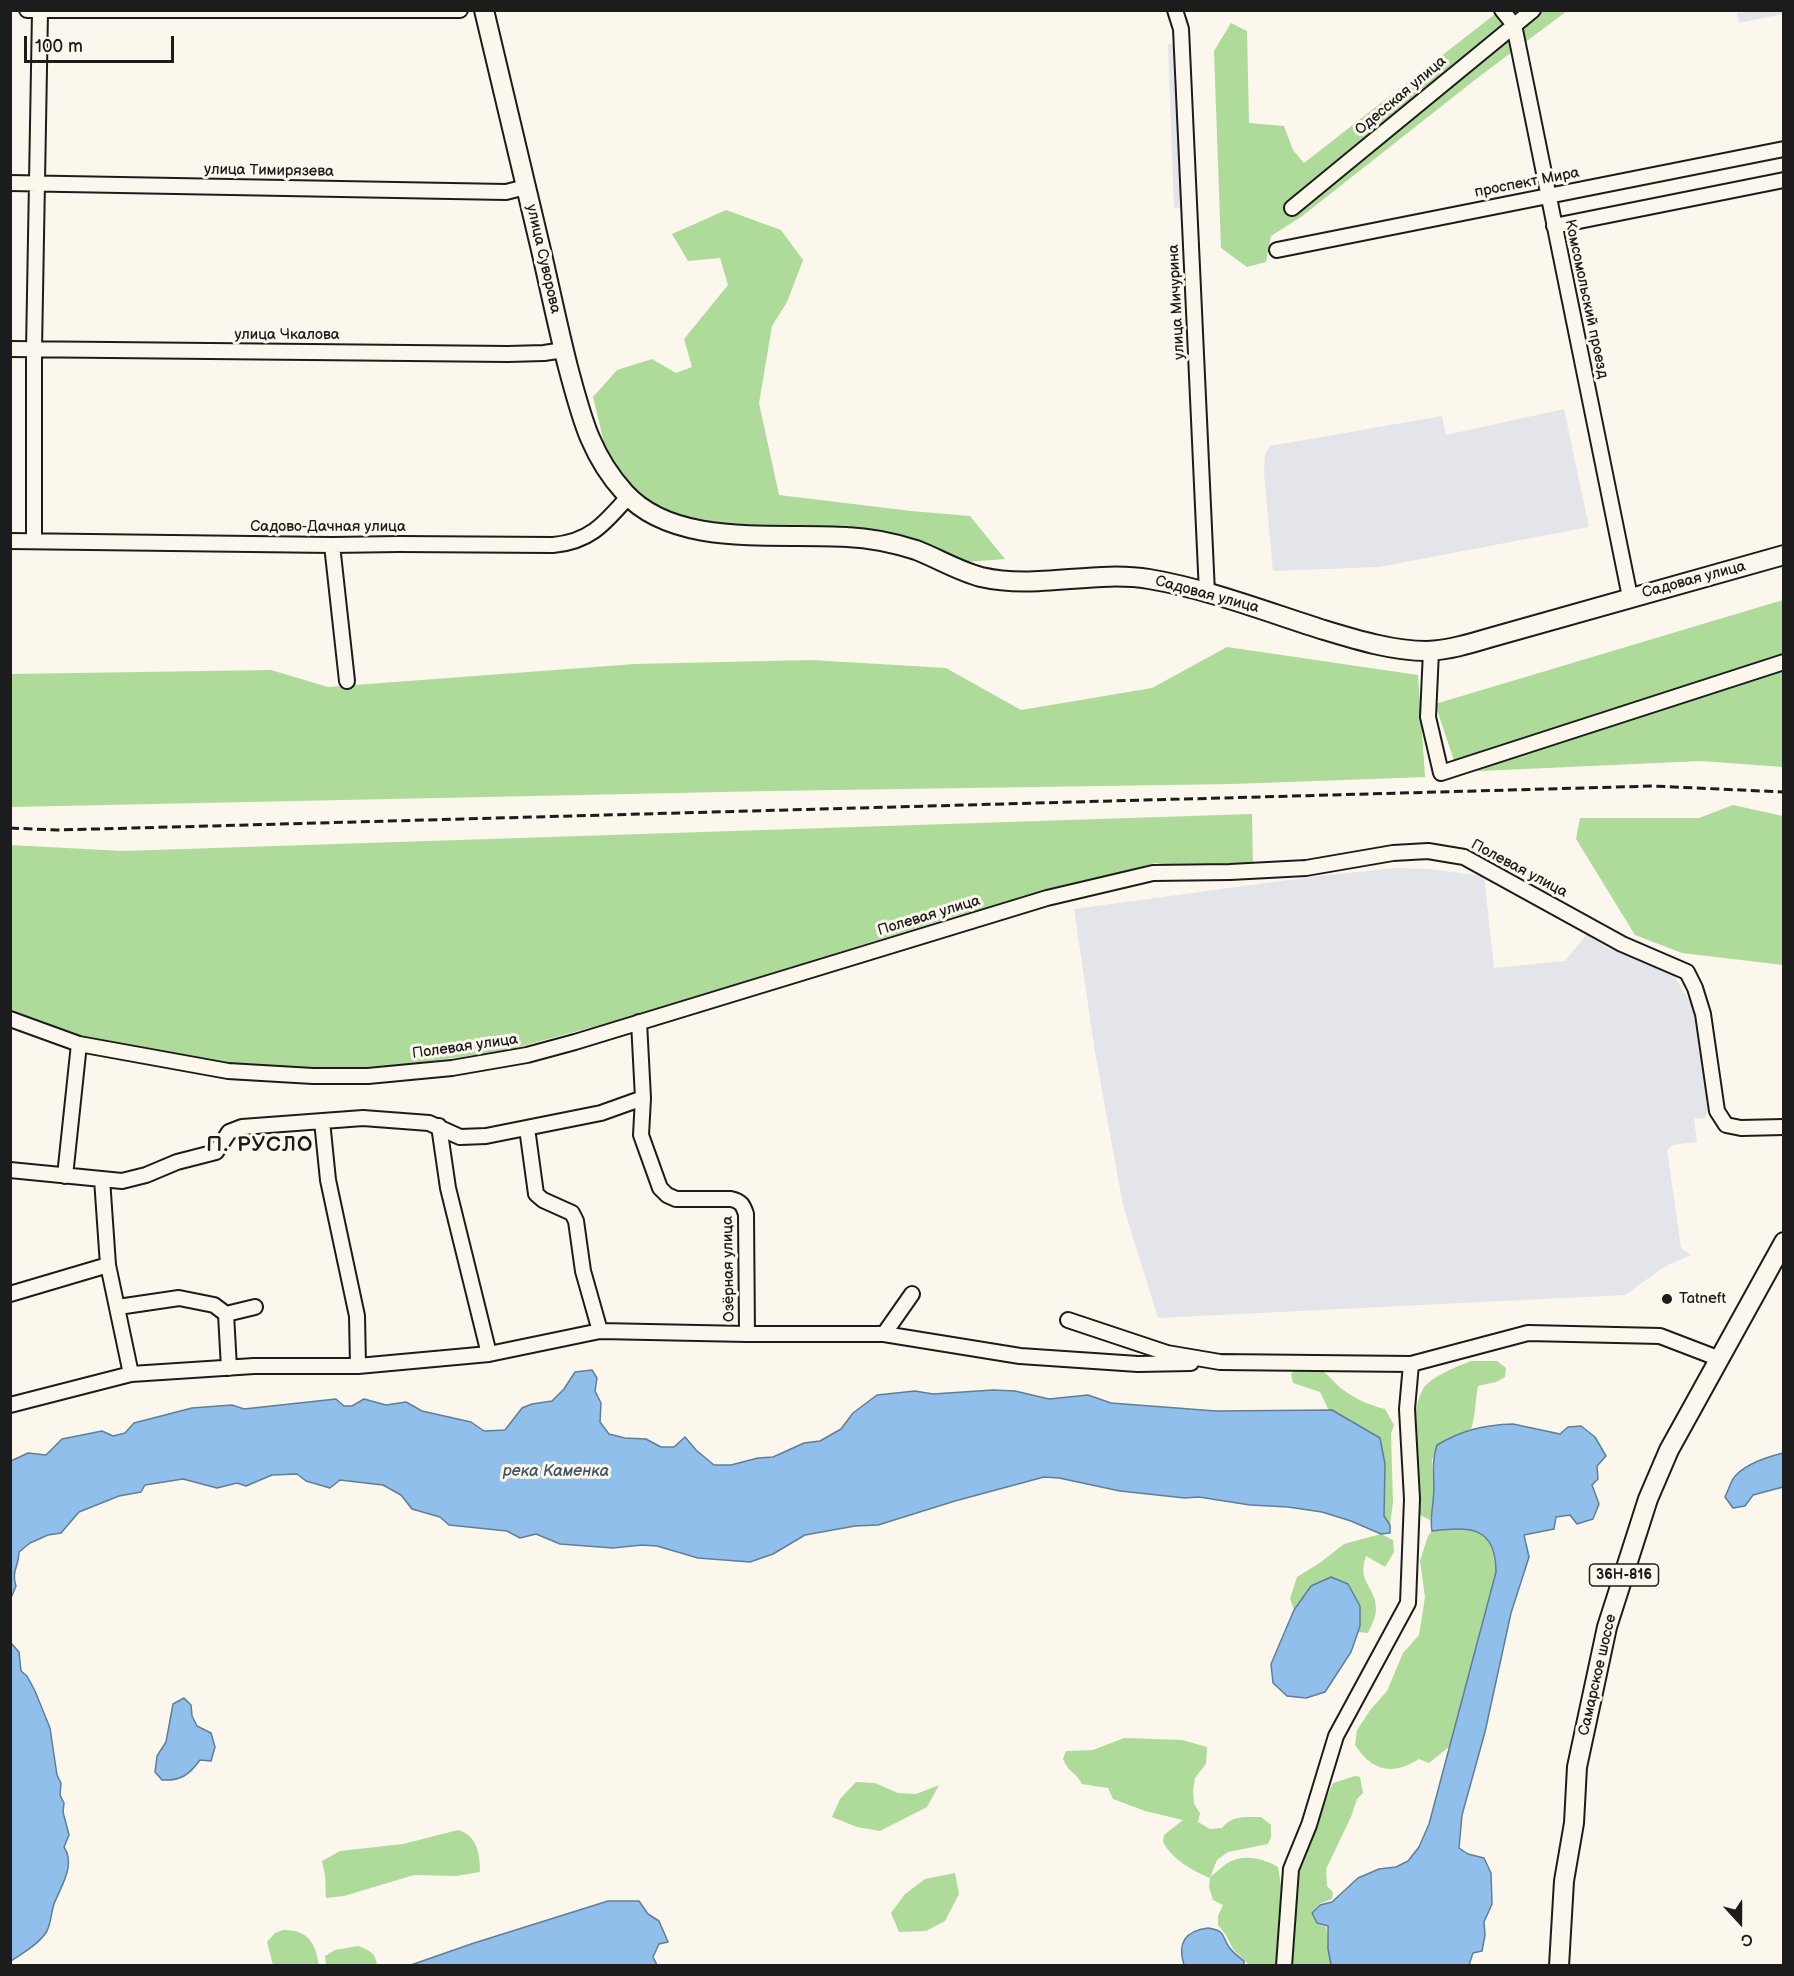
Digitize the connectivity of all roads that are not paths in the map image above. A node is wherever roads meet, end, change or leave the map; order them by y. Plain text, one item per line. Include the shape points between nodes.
1 (460, 10) edge
2 (484, 10) edge
3 (1176, 10) edge
4 (1502, 10) edge
5 (1533, 10) edge
6 (34, 11) edge
7 (1514, 25) junction
8 (1784, 149) edge
9 (1784, 180) edge
10 (10, 183) edge
11 (37, 184) junction
12 (526, 187) junction
13 (1548, 195) junction
14 (1292, 208) dead end
15 (1554, 225) junction
16 (1278, 250) dead end
17 (10, 349) edge
18 (34, 350) junction
19 (564, 350) junction
20 (628, 496) junction
21 (10, 541) edge
22 (34, 541) junction
23 (332, 545) junction
24 (1784, 555) edge
25 (1207, 593) junction
26 (1630, 597) junction
27 (1431, 651) junction
28 (1784, 662) edge
29 (347, 681) dead end
30 (10, 1019) edge
31 (639, 1022) junction
32 (80, 1044) junction
33 (643, 1098) junction
34 (322, 1121) junction
35 (439, 1126) junction
36 (1784, 1127) edge
37 (527, 1128) junction
38 (10, 1170) edge
39 (65, 1176) junction
40 (102, 1179) junction
41 (1784, 1242) edge
42 (108, 1265) junction
43 (10, 1294) edge
44 (912, 1294) dead end
45 (118, 1307) junction
46 (255, 1307) dead end
47 (226, 1314) junction
48 (1068, 1320) dead end
49 (600, 1331) junction
50 (747, 1334) junction
51 (884, 1334) junction
52 (489, 1354) junction
53 (1720, 1359) junction
54 (1220, 1362) junction
55 (1411, 1364) junction
56 (358, 1366) junction
57 (229, 1368) junction
58 (131, 1374) junction
59 (10, 1405) edge
60 (1284, 1965) edge
61 (1558, 1965) edge

1 - 6 street
2 - 12 main road, улица Суворова
3 - 25 street, улица Мичурина via 1181,29
4 - 7 street, Комсомольский проезд
5 - 7 street, Одесская улица
6 - 11 street
7 - 13 street, Комсомольский проезд
7 - 14 street, Одесская улица
8 - 13 street, проспект Мира
9 - 15 street
10 - 11 street, улица Тимирязева
11 - 12 street, улица Тимирязева via 506,192
11 - 18 street
12 - 19 main road, улица Суворова
13 - 15 street, Комсомольский проезд
13 - 16 street, проспект Мира
15 - 26 street, Комсомольский проезд
17 - 18 street, улица Чкалова
18 - 19 street, улица Чкалова via 496,354
18 - 22 street
19 - 20 main road, улица Суворова via 591,444
20 - 23 street, Садово-Дачная улица via 597,530 564,544
20 - 25 main road, Садовая улица via 680,526 881,541 916,550 976,576 1002,581 1117,576
21 - 22 street, Садово-Дачная улица
22 - 23 street, Садово-Дачная улица
23 - 29 street
24 - 26 main road, Садовая улица
25 - 27 main road, Садовая улица via 1357,640
26 - 27 main road, Садовая улица via 1480,641
27 - 28 street via 1428,717 1440,773
30 - 32 street, Полевая улица
31 - 32 street, Полевая улица via 527,1055 452,1068 368,1076 228,1071
31 - 33 street
31 - 36 street, Полевая улица via 1047,898 1153,873 1306,868 1428,851 1464,857 1622,944 1687,972 1703,1014 1717,1111 1726,1125
32 - 39 street
33 - 37 street via 601,1113
33 - 50 street, Озёрная улица via 641,1135 660,1188 676,1199 731,1199 744,1207
34 - 35 street via 363,1118
34 - 40 street via 242,1127 229,1132 221,1146 210,1154 122,1181
34 - 56 street via 327,1180 357,1316
35 - 37 street via 460,1137
35 - 52 street via 448,1188
37 - 49 street via 536,1194 572,1213 576,1221 583,1271
38 - 39 street
39 - 40 street
40 - 42 street
41 - 53 main road, Самарское шоссе / 36Н-816
42 - 43 street
42 - 45 street
44 - 51 street
45 - 47 street via 179,1298 214,1305
45 - 58 street
46 - 47 street
47 - 57 street
48 - 54 street via 1167,1353
49 - 50 street, Озёрная улица
49 - 52 street, Озёрная улица
50 - 51 street, Озёрная улица
51 - 54 street, Озёрная улица via 1020,1356 1138,1364
52 - 56 street, Озёрная улица
53 - 55 street via 1660,1336 1527,1333
53 - 61 main road, Самарское шоссе / 36Н-816 via 1669,1450 1648,1498 1607,1627 1577,1767
54 - 55 street
55 - 60 street via 1407,1409 1412,1499 1408,1604 1336,1736 1291,1869
56 - 57 street, Озёрная улица
57 - 58 street, Озёрная улица
58 - 59 street, Озёрная улица

